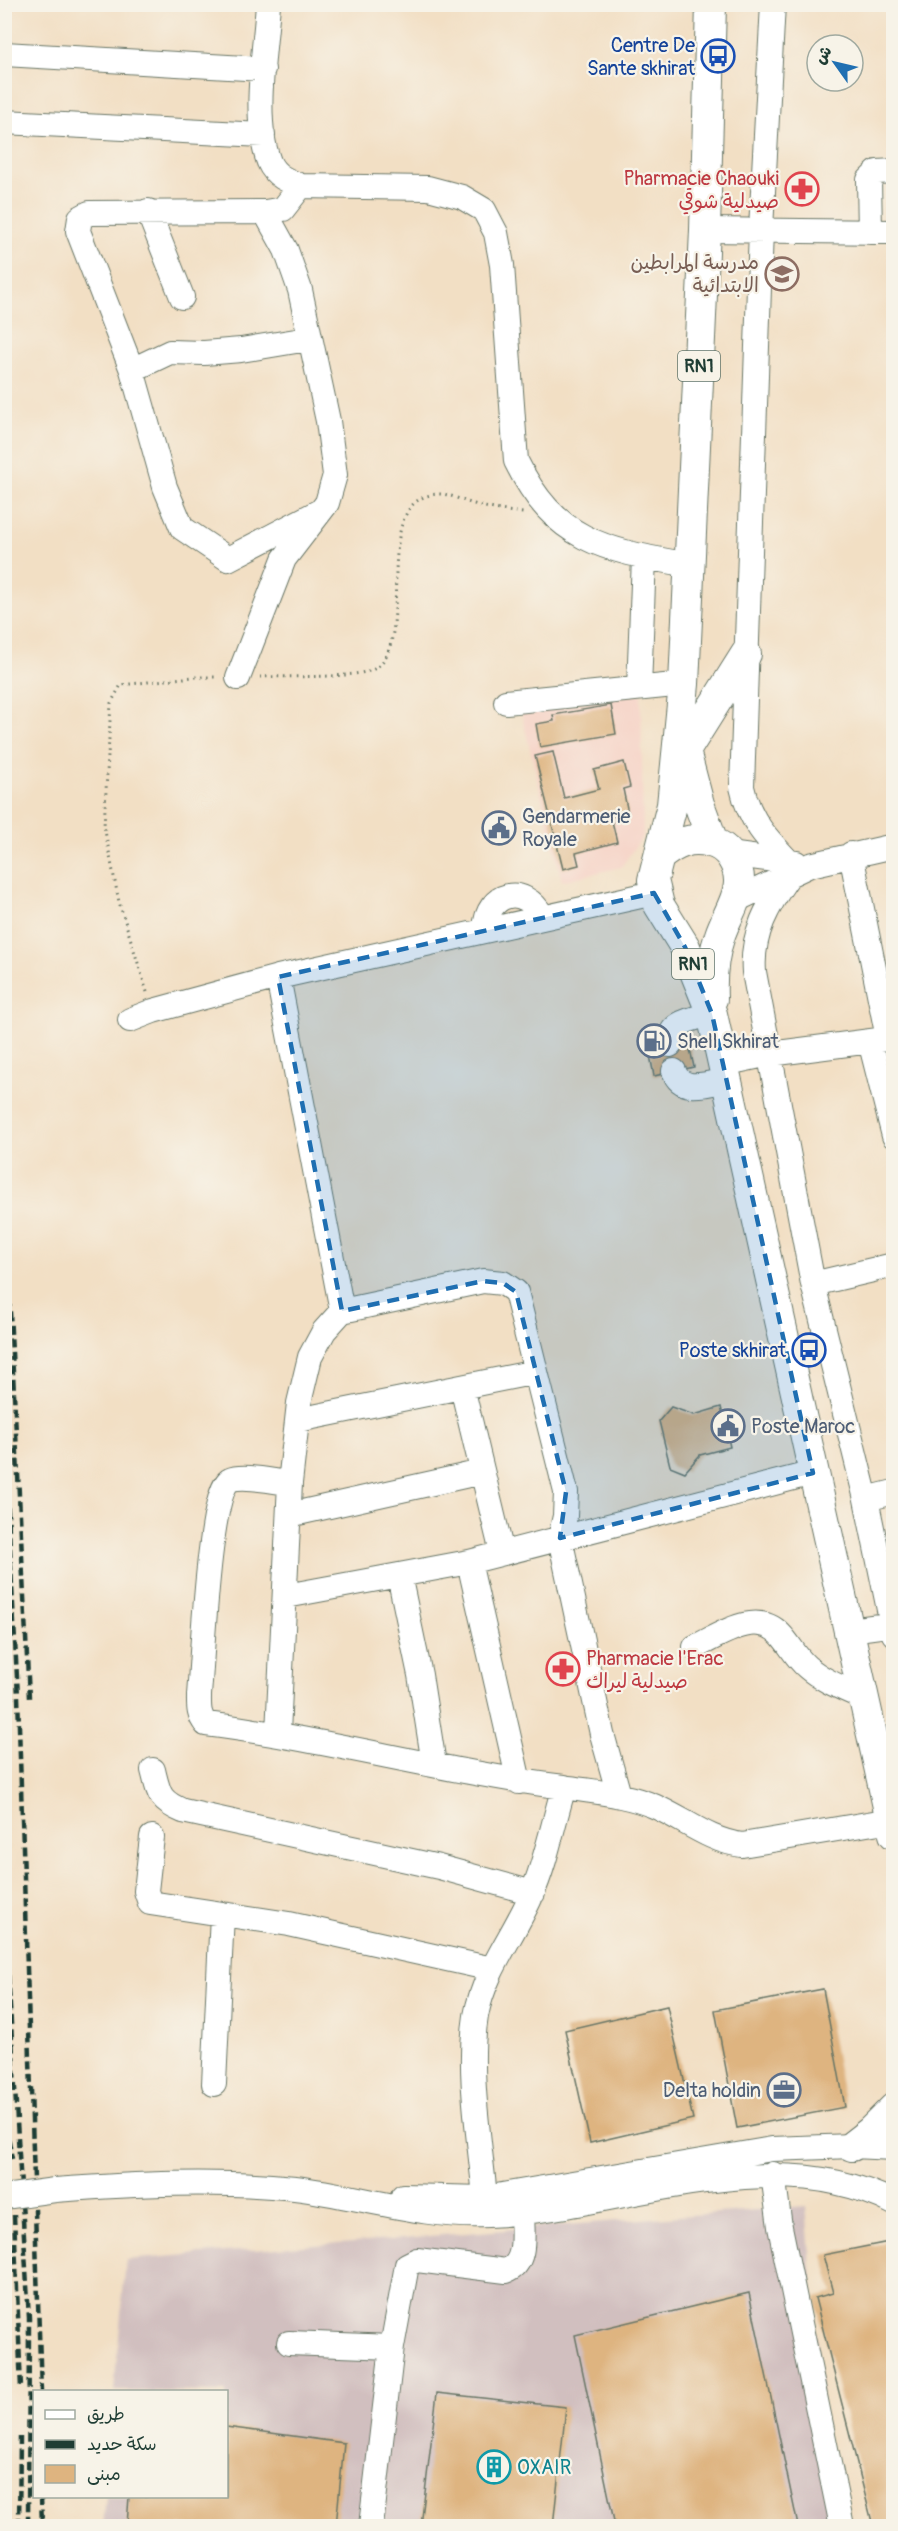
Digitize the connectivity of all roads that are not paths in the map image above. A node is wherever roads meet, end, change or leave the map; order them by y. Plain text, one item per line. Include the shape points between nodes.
1 (268, 4) edge
2 (711, 4) edge
3 (773, 4) edge
4 (4, 54) edge
5 (263, 69) junction
6 (4, 122) edge
7 (263, 135) junction
8 (894, 171) edge
9 (301, 186) junction
10 (148, 211) junction
11 (265, 212) junction
12 (705, 230) junction
13 (761, 230) junction
14 (882, 232) edge
15 (182, 297) dead end
16 (308, 339) junction
17 (132, 370) junction
18 (320, 511) junction
19 (644, 557) junction
20 (689, 565) junction
21 (746, 654) junction
22 (238, 678) road end
23 (684, 684) junction
24 (639, 688) junction
25 (506, 702) dead end
26 (683, 739) junction
27 (894, 846) edge
28 (721, 848) junction
29 (851, 854) junction
30 (660, 856) junction
31 (796, 867) junction
32 (661, 905) junction
33 (733, 906) junction
34 (278, 977) junction
35 (712, 1014) junction
36 (130, 1020) dead end
37 (884, 1039) edge
38 (670, 1046) dead end
39 (770, 1054) junction
40 (674, 1071) dead end
41 (725, 1072) junction
42 (894, 1136) edge
43 (894, 1265) edge
44 (813, 1284) junction
45 (342, 1311) junction
46 (536, 1372) junction
47 (462, 1387) junction
48 (298, 1420) junction
49 (482, 1473) junction
50 (813, 1473) junction
51 (290, 1483) junction
52 (894, 1492) edge
53 (866, 1498) junction
54 (289, 1515) junction
55 (560, 1538) junction
56 (502, 1553) junction
57 (469, 1562) junction
58 (399, 1575) junction
59 (286, 1596) junction
60 (893, 1627) edge
61 (850, 1630) junction
62 (695, 1647) dead end
63 (864, 1698) junction
64 (278, 1733) junction
65 (434, 1764) junction
66 (153, 1770) dead end
67 (519, 1782) junction
68 (564, 1787) junction
69 (619, 1795) junction
70 (892, 1827) edge
71 (152, 1837) dead end
72 (533, 1893) junction
73 (222, 1914) junction
74 (492, 1969) junction
75 (214, 2084) dead end
76 (894, 2108) edge
77 (852, 2146) junction
78 (894, 2148) edge
79 (773, 2174) junction
80 (4, 2197) edge
81 (485, 2198) junction
82 (374, 2200) junction
83 (894, 2203) edge
84 (522, 2212) junction
85 (289, 2343) dead end
86 (392, 2347) junction
87 (371, 2526) edge
88 (843, 2526) edge

1 - 5 street
2 - 12 main road, RN1
3 - 13 street
4 - 5 street
5 - 7 street
6 - 7 street
7 - 9 street via 269,164 283,180
8 - 14 street via 877,172 869,180
9 - 11 street via 283,209
9 - 19 street via 428,189 462,197 484,210 496,232 502,265 516,461 538,501 553,517 586,539
10 - 11 street
10 - 15 street
10 - 17 street via 89,213 80,218 78,231
11 - 16 street via 286,250 300,290
12 - 13 street
12 - 20 main road, RN1
13 - 14 street
13 - 21 street
16 - 17 street via 213,352 170,352
16 - 18 street via 328,421 335,475 331,494
17 - 18 street via 165,487 182,528 206,547 228,560
18 - 22 street via 284,559
19 - 20 street
19 - 24 street
20 - 23 main road, RN1
21 - 26 main road
21 - 31 street via 742,779 745,801 758,828
23 - 24 street
23 - 26 main road, RN1
24 - 25 street
26 - 28 main road, RN1 via 699,804
26 - 30 main road, RN1
27 - 29 street
28 - 30 main road via 699,839 685,841
28 - 31 street
28 - 33 main road, RN1 via 740,876
29 - 31 street
29 - 37 street
30 - 32 main road, RN1 via 653,880
31 - 33 street
31 - 39 street via 766,912 754,948 754,972
32 - 33 main road, RN1 via 679,923 693,926 719,920
32 - 34 street via 542,916
32 - 35 main road, RN1 via 700,980
33 - 35 main road, RN1 via 714,961
34 - 36 street
34 - 45 street
35 - 38 street via 678,1024 671,1033
35 - 41 main road, RN1
37 - 39 street
37 - 42 street
39 - 41 street
39 - 44 street
40 - 41 street via 679,1082 689,1086
41 - 50 main road, RN1
43 - 44 street
44 - 53 street
45 - 46 street via 483,1281 503,1283 516,1292
45 - 48 street via 324,1331 310,1357
46 - 47 street
46 - 55 street via 566,1492
47 - 48 street
47 - 49 street
48 - 51 street
49 - 54 street
49 - 56 street
50 - 55 street
50 - 61 main road, RN1
51 - 54 street
51 - 64 street via 240,1478 223,1486 214,1517 198,1710 206,1724
52 - 53 street
53 - 60 street
54 - 59 street
55 - 56 street
55 - 69 street
56 - 57 street
57 - 58 street
57 - 67 street
58 - 59 street
58 - 65 street
59 - 64 street
60 - 61 street
61 - 63 main road, RN1
62 - 63 street via 743,1624 764,1624 778,1632 815,1674
63 - 70 main road, RN1
64 - 65 street
65 - 67 street
66 - 72 street via 159,1795 183,1811 440,1867
67 - 68 street
68 - 69 street
68 - 72 street
69 - 70 street via 652,1805 717,1839 742,1845
71 - 73 street via 146,1891 150,1903
72 - 74 street
73 - 74 street via 289,1924
73 - 75 street
74 - 81 street via 477,2015 473,2055
76 - 77 main road
77 - 78 street
77 - 81 street via 772,2149
79 - 83 street via 833,2181
79 - 84 street
79 - 88 street via 780,2227
80 - 82 street, bridge via 135,2184 215,2183 295,2188
81 - 82 street via 395,2196
82 - 84 street via 452,2215
84 - 86 street via 520,2261 516,2268 506,2271 417,2260 407,2265
85 - 86 street
86 - 87 street

